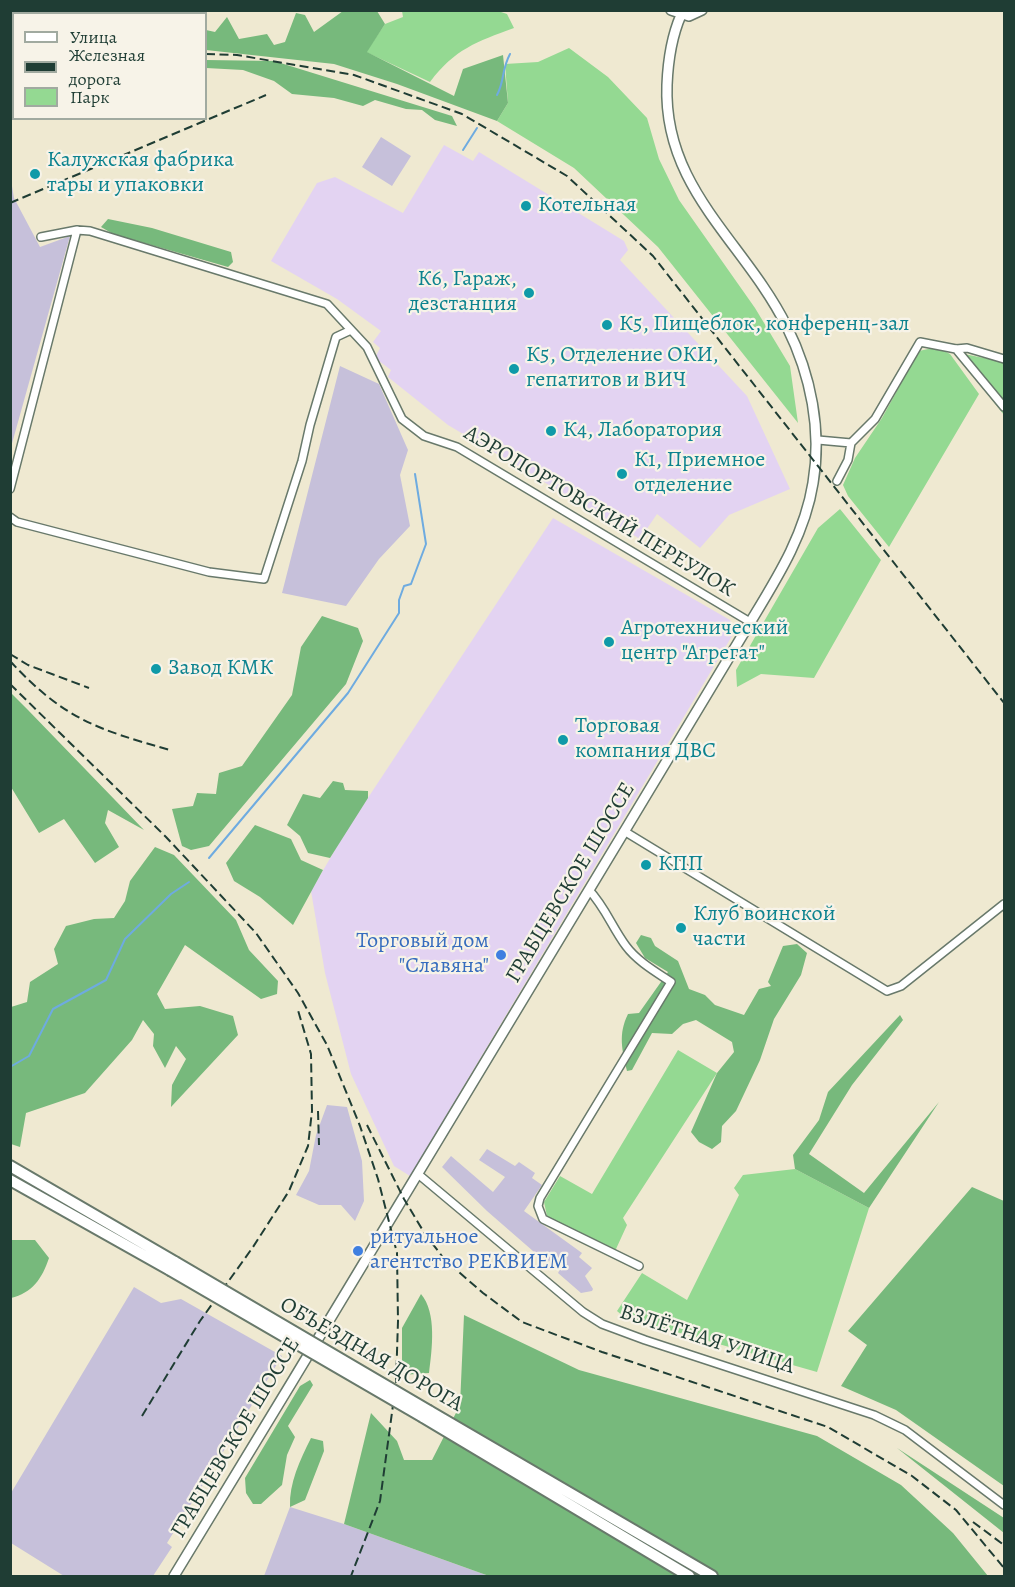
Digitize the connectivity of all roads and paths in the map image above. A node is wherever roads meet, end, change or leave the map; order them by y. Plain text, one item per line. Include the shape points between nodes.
1 (671, 10) edge
2 (702, 10) edge
3 (681, 15) junction
4 (77, 230) junction
5 (41, 237) dead end
6 (351, 330) junction
7 (956, 349) junction
8 (1005, 359) edge
9 (1005, 407) edge
10 (818, 440) junction
11 (851, 443) junction
12 (837, 481) dead end
13 (10, 489) edge
14 (10, 517) edge
15 (750, 622) junction
16 (624, 831) junction
17 (589, 890) junction
18 (1005, 904) edge
19 (10, 1166) edge
20 (418, 1174) junction
21 (10, 1180) edge
22 (172, 1266) junction
23 (639, 1266) dead end
24 (426, 1414) junction
25 (1005, 1505) edge
26 (174, 1576) edge
27 (689, 1576) edge
28 (712, 1576) edge

1 - 3 main road
2 - 3 main road
3 - 10 main road, ГРАБЦЕВСКОЕ ШОССЕ via 668,57 666,96 678,160 706,210 787,326 808,383
4 - 5 street, АЭРОПОРТОВСКИЙ ПЕРЕУЛОК
4 - 6 street, АЭРОПОРТОВСКИЙ ПЕРЕУЛОК via 320,301
4 - 13 street
6 - 14 street via 336,337 264,579 209,572
6 - 15 street, АЭРОПОРТОВСКИЙ ПЕРЕУЛОК via 367,347 402,419 412,430 457,447
7 - 8 street via 967,348
7 - 9 street
7 - 11 street via 920,342 875,419
10 - 11 street
10 - 15 main road, ГРАБЦЕВСКОЕ ШОССЕ via 810,499 800,532
11 - 12 street via 848,460
15 - 16 main road, ГРАБЦЕВСКОЕ ШОССЕ
16 - 17 main road, ГРАБЦЕВСКОЕ ШОССЕ
16 - 18 street via 887,991 901,986
17 - 20 main road, ГРАБЦЕВСКОЕ ШОССЕ
17 - 23 street via 603,904 627,948 671,982 538,1206 543,1219
19 - 22 highway, ОБЪЕЗДНАЯ ДОРОГА
20 - 25 street, ВЗЛЁТНАЯ УЛИЦА via 602,1324 874,1415 905,1430
20 - 26 main road, ГРАБЦЕВСКОЕ ШОССЕ
21 - 22 highway, ОБЪЕЗДНАЯ ДОРОГА
22 - 24 highway, ОБЪЕЗДНАЯ ДОРОГА, bridge
24 - 27 highway, ОБЪЕЗДНАЯ ДОРОГА
24 - 28 highway, ОБЪЕЗДНАЯ ДОРОГА

